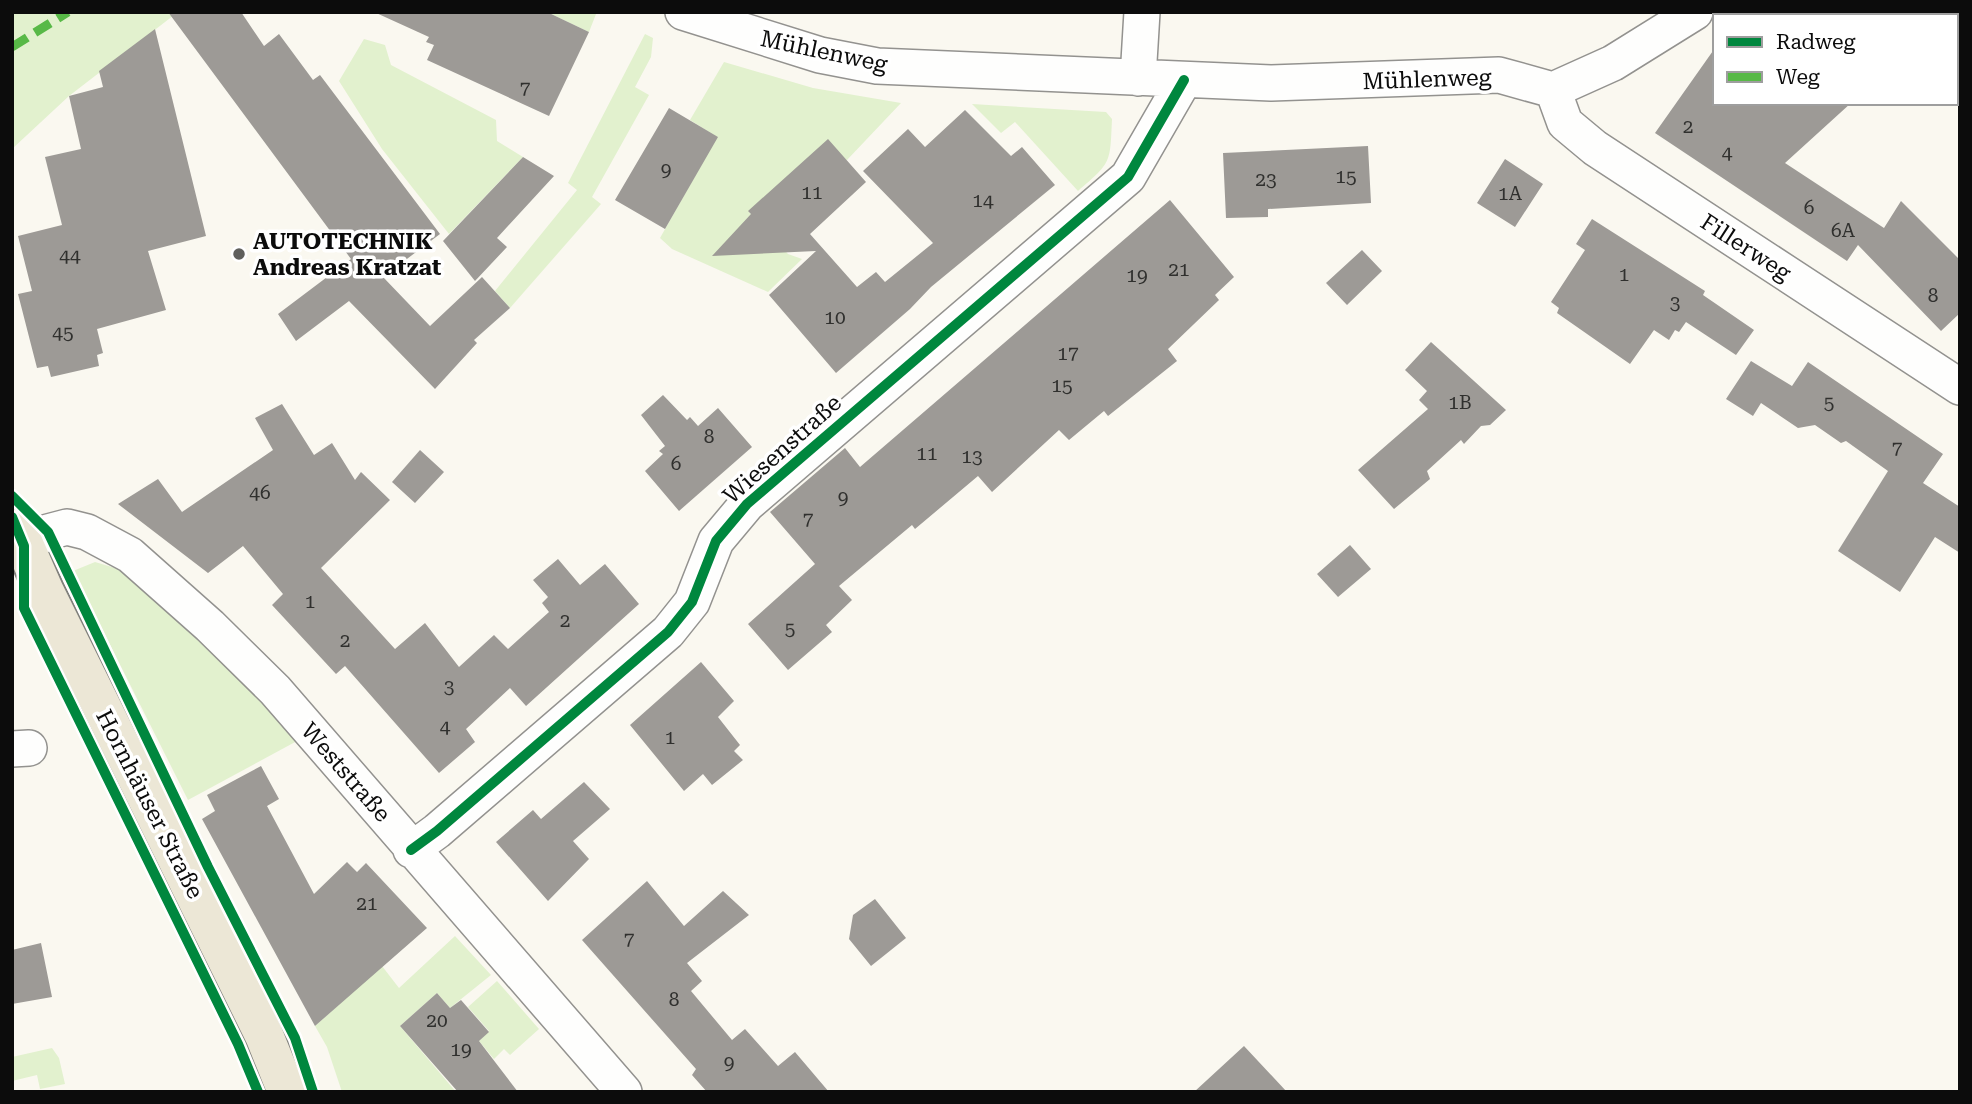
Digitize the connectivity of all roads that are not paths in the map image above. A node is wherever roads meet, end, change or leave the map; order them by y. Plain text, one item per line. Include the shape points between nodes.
1 (683, 12) edge
2 (1142, 12) edge
3 (1695, 12) edge
4 (1138, 78) junction
5 (1184, 79) junction
6 (1553, 90) junction
7 (1960, 387) edge
8 (18, 531) edge
9 (411, 850) junction
10 (287, 1092) edge
11 (624, 1092) edge

1 - 4 street, Mühlenweg via 820,55 877,66
2 - 4 street
3 - 6 street via 1612,63
4 - 5 street, Mühlenweg
5 - 6 street, Mühlenweg via 1271,83 1499,75
5 - 9 street, Wiesenstraße via 1128,177 747,504 716,541 692,602 668,632
6 - 7 street, Fillerweg via 1565,123 1595,148
8 - 9 street, Weststraße via 67,527 87,532 130,555 211,625 275,690
8 - 10 main road, Hornhäuser Straße via 264,1035
9 - 11 street, Weststraße

